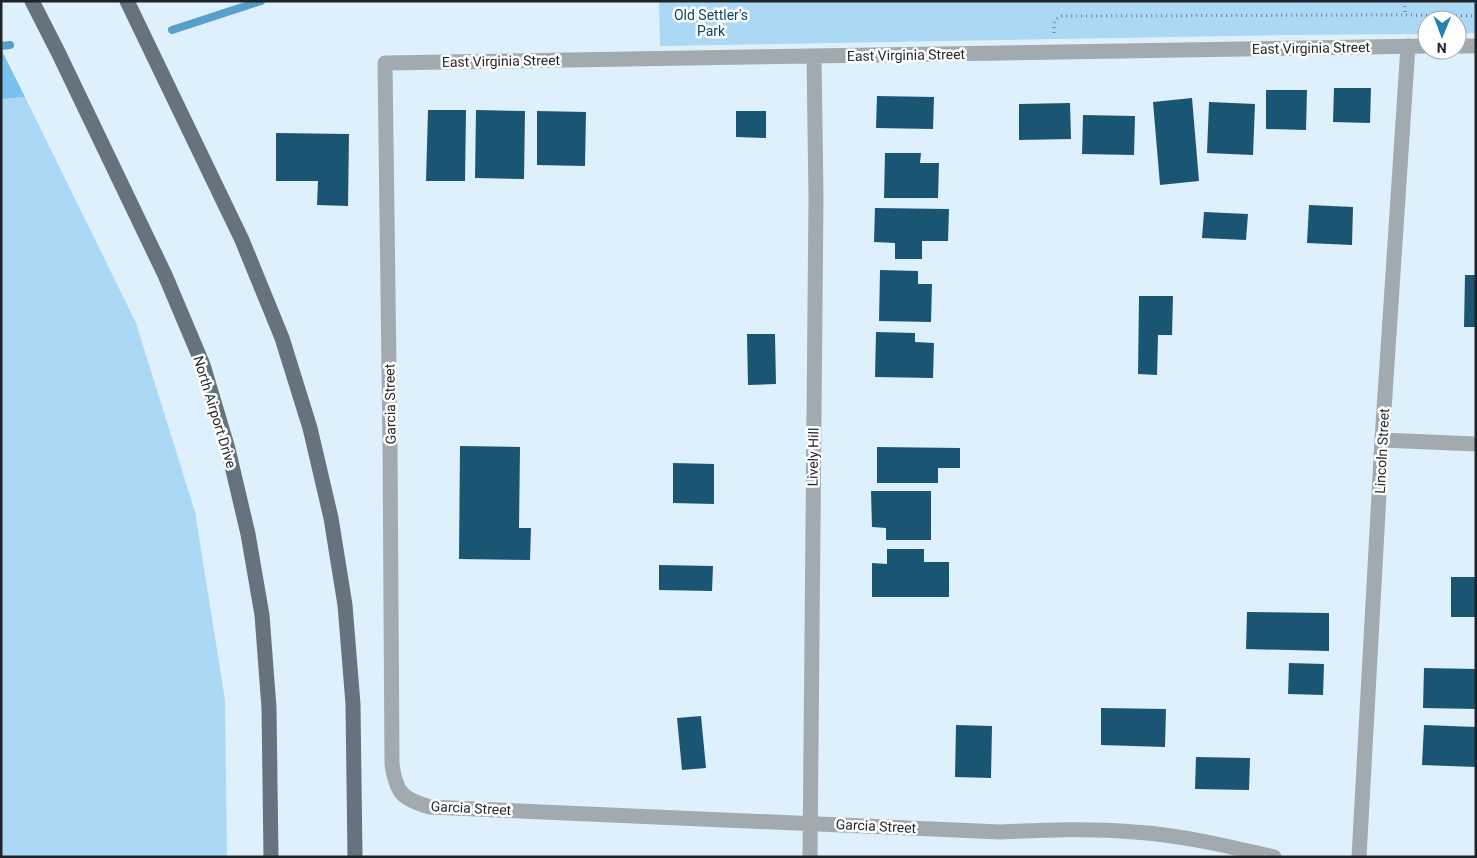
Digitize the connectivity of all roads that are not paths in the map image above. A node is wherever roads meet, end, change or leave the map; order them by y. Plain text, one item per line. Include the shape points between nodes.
1 (32, 1) edge
2 (127, 1) edge
3 (1408, 46) junction
4 (1417, 46) edge
5 (814, 57) junction
6 (385, 63) joint
7 (1382, 440) junction
8 (1476, 444) edge
9 (810, 822) junction
10 (270, 857) edge
11 (355, 857) edge
12 (810, 857) edge
13 (1274, 857) edge
14 (1360, 857) edge

1 - 10 main road, North Airport Drive via 165,275 202,366 228,450 248,534 262,615 269,708
2 - 11 main road via 242,240 282,338 310,428 331,518 345,605 353,704
3 - 4 street, East Virginia Street
3 - 5 street, East Virginia Street
3 - 7 street, Lincoln Street
5 - 6 street, East Virginia Street
5 - 9 street, Lively Hill via 816,196
6 - 9 street, Garcia Street via 394,780 402,794 413,802 430,807
7 - 8 street
7 - 14 street, Lincoln Street
9 - 12 street, Lively Hill
9 - 13 street, Garcia Street via 1000,832 1061,829 1137,832 1201,840

